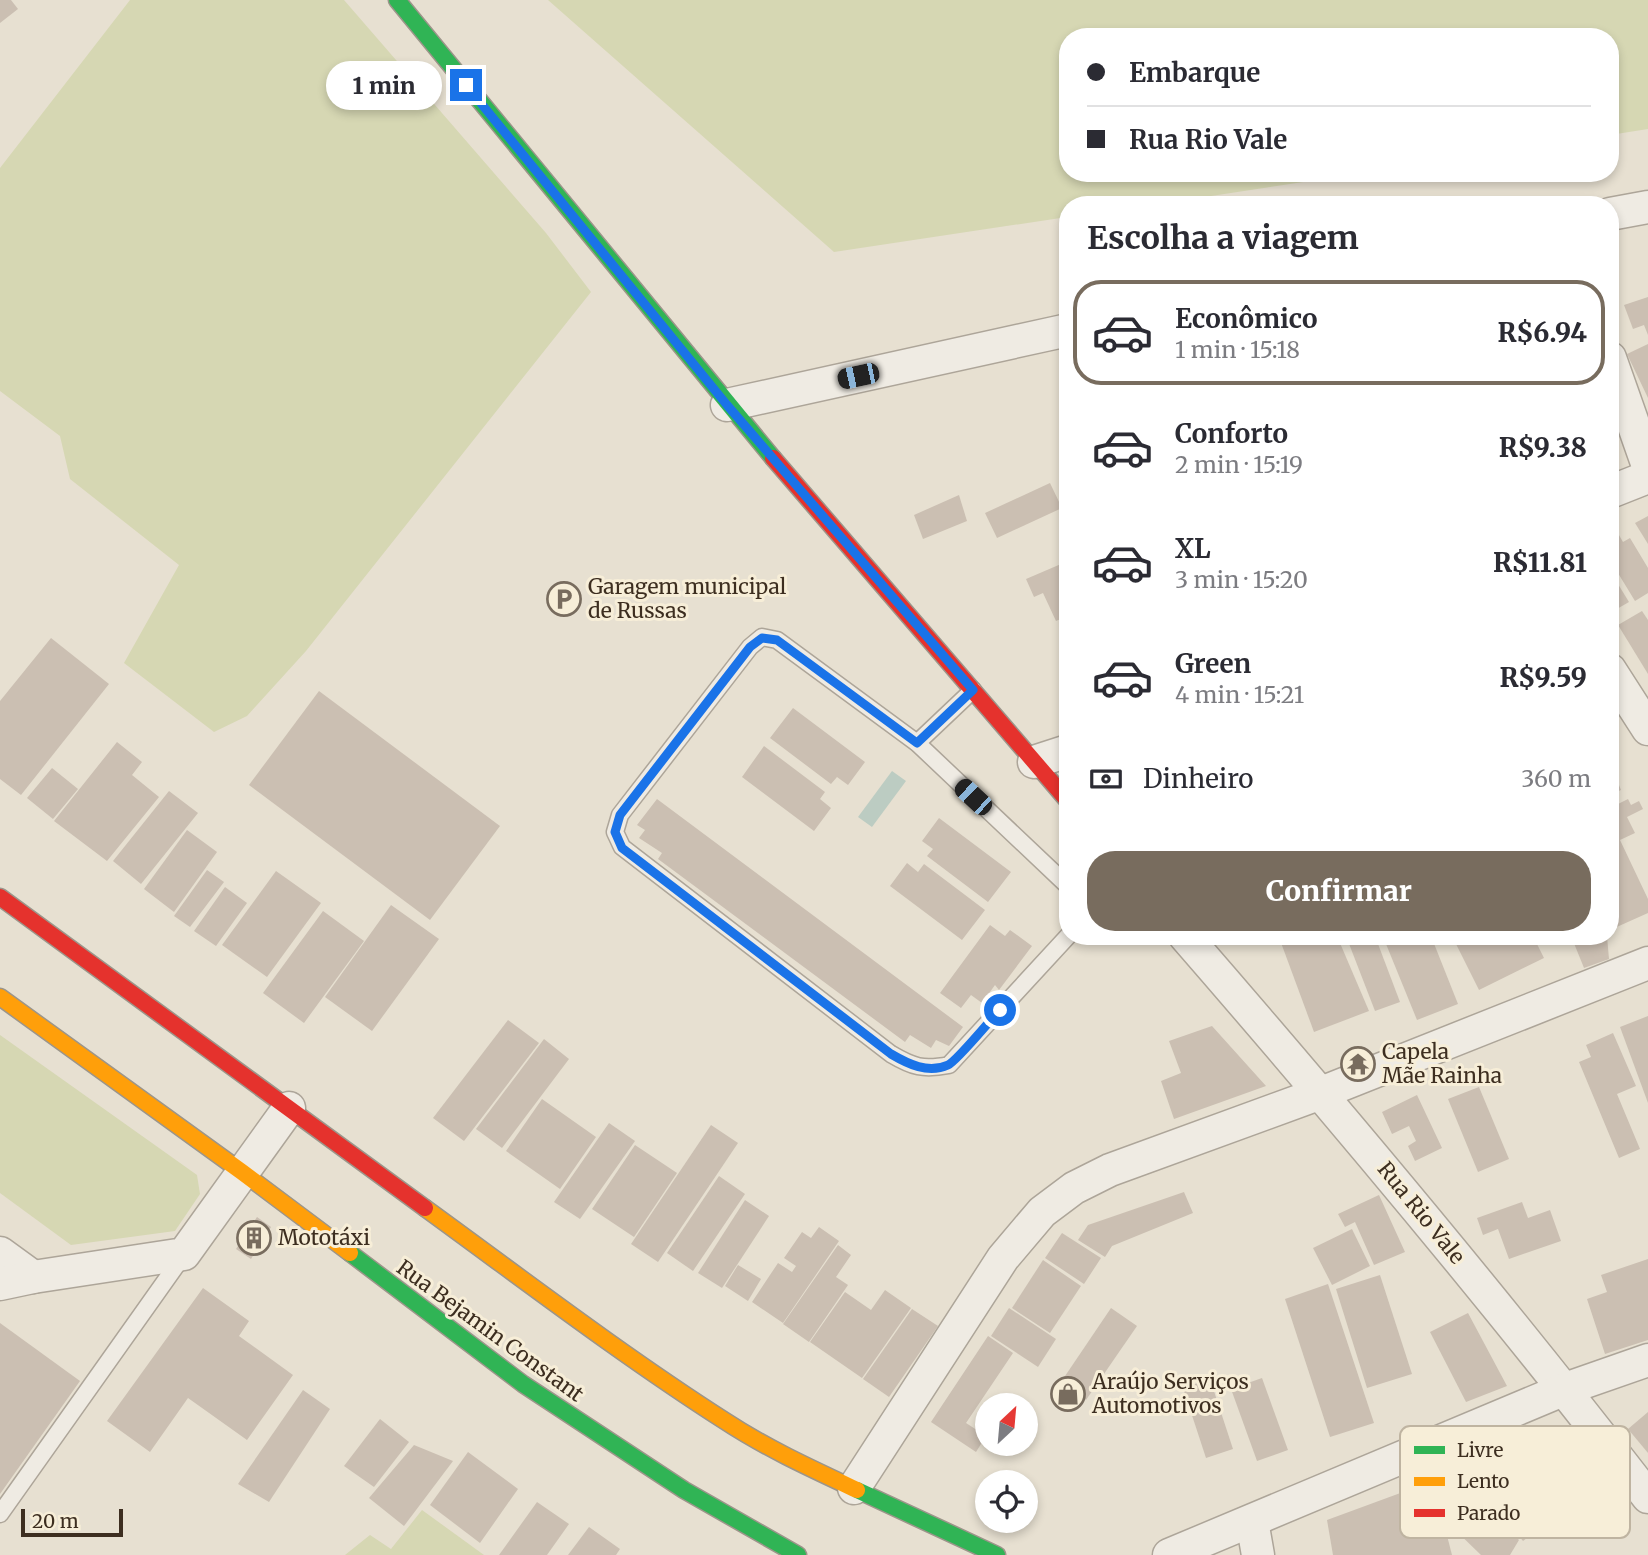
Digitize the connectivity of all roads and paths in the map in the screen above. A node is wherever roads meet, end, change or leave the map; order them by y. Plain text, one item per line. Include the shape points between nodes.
1 (397, 0) edge
2 (1648, 207) edge
3 (1619, 212) edge
4 (1059, 332) edge
5 (1619, 384) edge
6 (727, 405) junction
7 (1648, 466) edge
8 (1648, 477) edge
9 (1619, 488) edge
10 (1619, 683) edge
11 (973, 690) junction
12 (1646, 721) edge
13 (917, 743) junction
14 (1059, 754) edge
15 (1034, 762) junction
16 (1059, 790) edge
17 (1059, 877) edge
18 (0, 897) edge
19 (1060, 945) edge
20 (1193, 945) edge
21 (1648, 963) edge
22 (0, 998) edge
23 (1321, 1093) junction
24 (289, 1108) junction
25 (242, 1172) junction
26 (0, 1253) edge
27 (184, 1254) junction
28 (33, 1277) junction
29 (0, 1284) edge
30 (1648, 1360) edge
31 (1565, 1389) junction
32 (1477, 1426) edge
33 (1593, 1426) edge
34 (1400, 1459) edge
35 (1630, 1474) edge
36 (854, 1488) junction
37 (1648, 1497) edge
38 (0, 1514) edge
39 (1252, 1521) junction
40 (798, 1555) edge
41 (997, 1555) edge
42 (1169, 1555) edge
43 (1258, 1555) edge

1 - 6 main road
2 - 3 street
4 - 6 street
5 - 7 street
6 - 11 main road
8 - 9 street
10 - 12 street
11 - 13 lane
11 - 15 main road
13 - 17 lane
13 - 19 lane via 777,640 762,638 750,647 620,815 615,832 622,848 909,1065 929,1069 949,1065
14 - 15 street
15 - 16 main road
18 - 24 main road
20 - 23 street, Rua Rio Vale
21 - 23 street
22 - 25 main road, Rua Bejamin Constant
23 - 31 street, Rua Rio Vale
23 - 36 street via 1110,1170 1073,1188 1042,1212 1003,1258
24 - 25 street
24 - 36 main road via 726,1422
25 - 27 street
25 - 40 main road, Rua Bejamin Constant via 523,1384 684,1490
26 - 28 street
27 - 28 street
27 - 38 lane
28 - 29 street
30 - 31 street
31 - 32 street
31 - 33 street, Rua Rio Vale
34 - 39 street
35 - 37 street, Rua Rio Vale
36 - 41 main road
39 - 42 street
39 - 43 street

